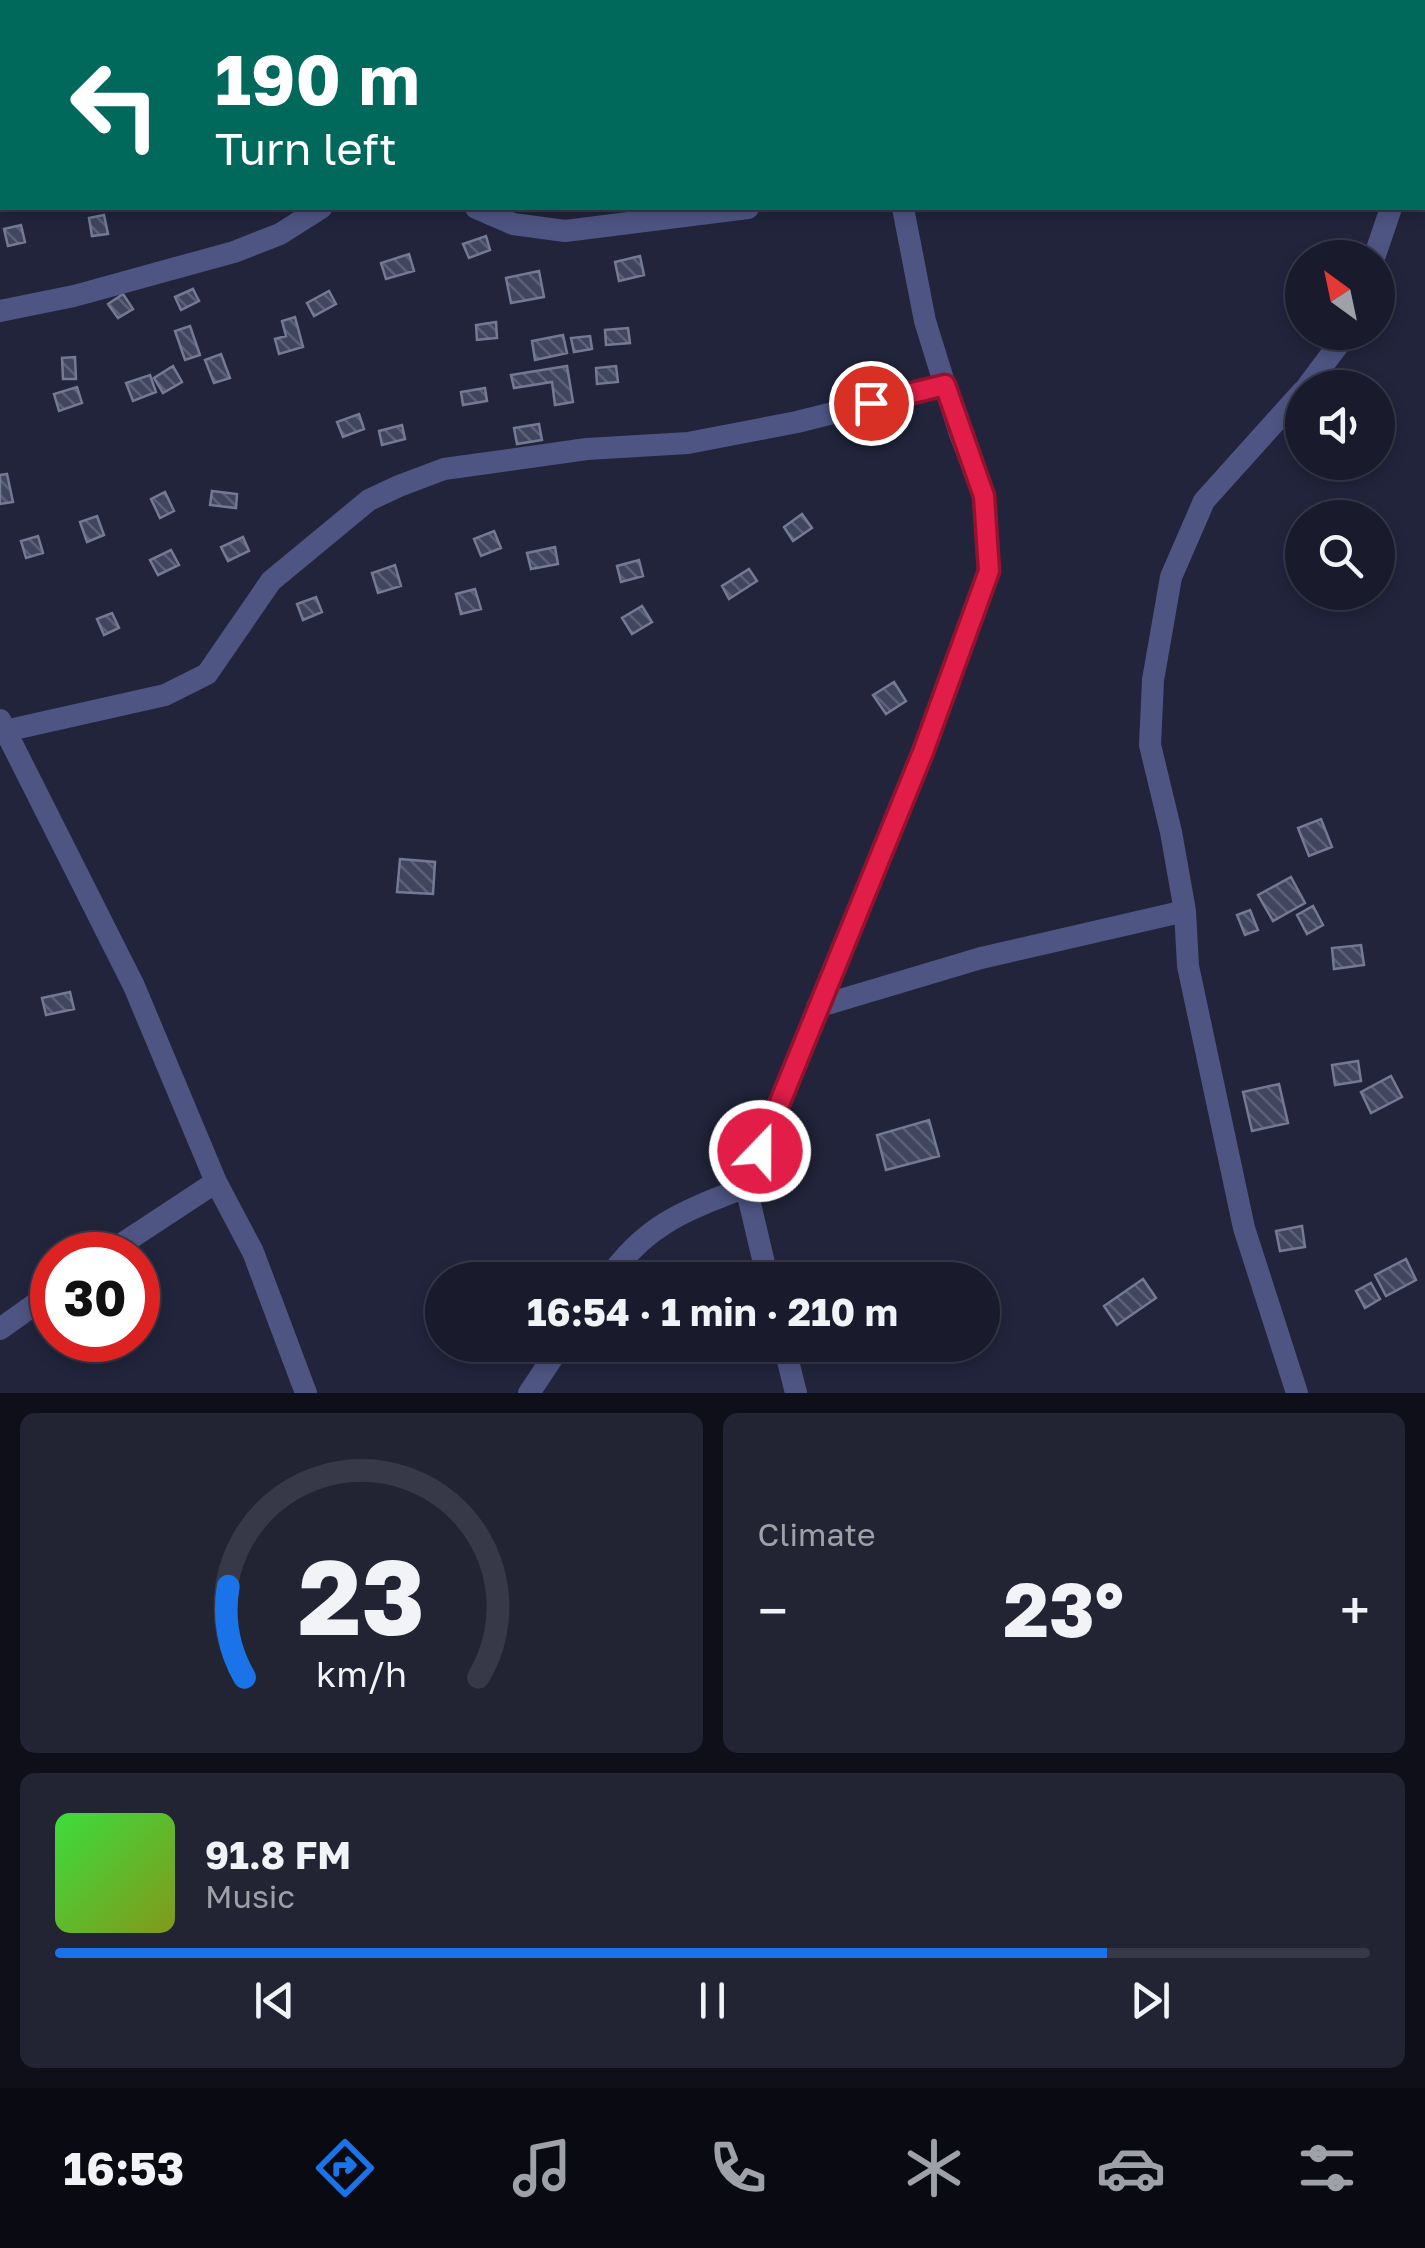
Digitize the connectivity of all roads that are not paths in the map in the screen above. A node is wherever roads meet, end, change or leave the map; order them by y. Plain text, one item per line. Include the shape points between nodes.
1 (318, 210) edge
2 (481, 210) edge
3 (732, 210) edge
4 (903, 210) edge
5 (1390, 210) edge
6 (1380, 240) edge
7 (0, 311) edge
8 (1334, 350) edge
9 (1319, 370) edge
10 (945, 385) junction
11 (1285, 411) edge
12 (3, 726) edge
13 (1185, 911) junction
14 (817, 1007) junction
15 (216, 1182) junction
16 (746, 1187) junction
17 (140, 1232) edge
18 (619, 1262) edge
19 (764, 1262) edge
20 (30, 1308) edge
21 (0, 1330) edge
22 (550, 1362) edge
23 (788, 1362) edge
24 (306, 1393) edge
25 (529, 1393) edge
26 (796, 1393) edge
27 (1297, 1393) edge

1 - 7 street via 234,252
2 - 3 street via 513,224 565,231
4 - 10 street
5 - 6 street
8 - 9 street
10 - 12 street via 688,443 444,469 369,500 271,580 207,674 165,695
10 - 14 street via 984,496 989,571 923,752
11 - 13 street via 1204,501 1172,577 1152,680 1150,745
12 - 15 street via 134,986
13 - 14 street via 981,958
13 - 27 street via 1188,966 1244,1228
14 - 16 street
15 - 17 street
15 - 24 street via 252,1252
16 - 18 street via 676,1214
16 - 19 street
20 - 21 street
22 - 25 street
23 - 26 street

